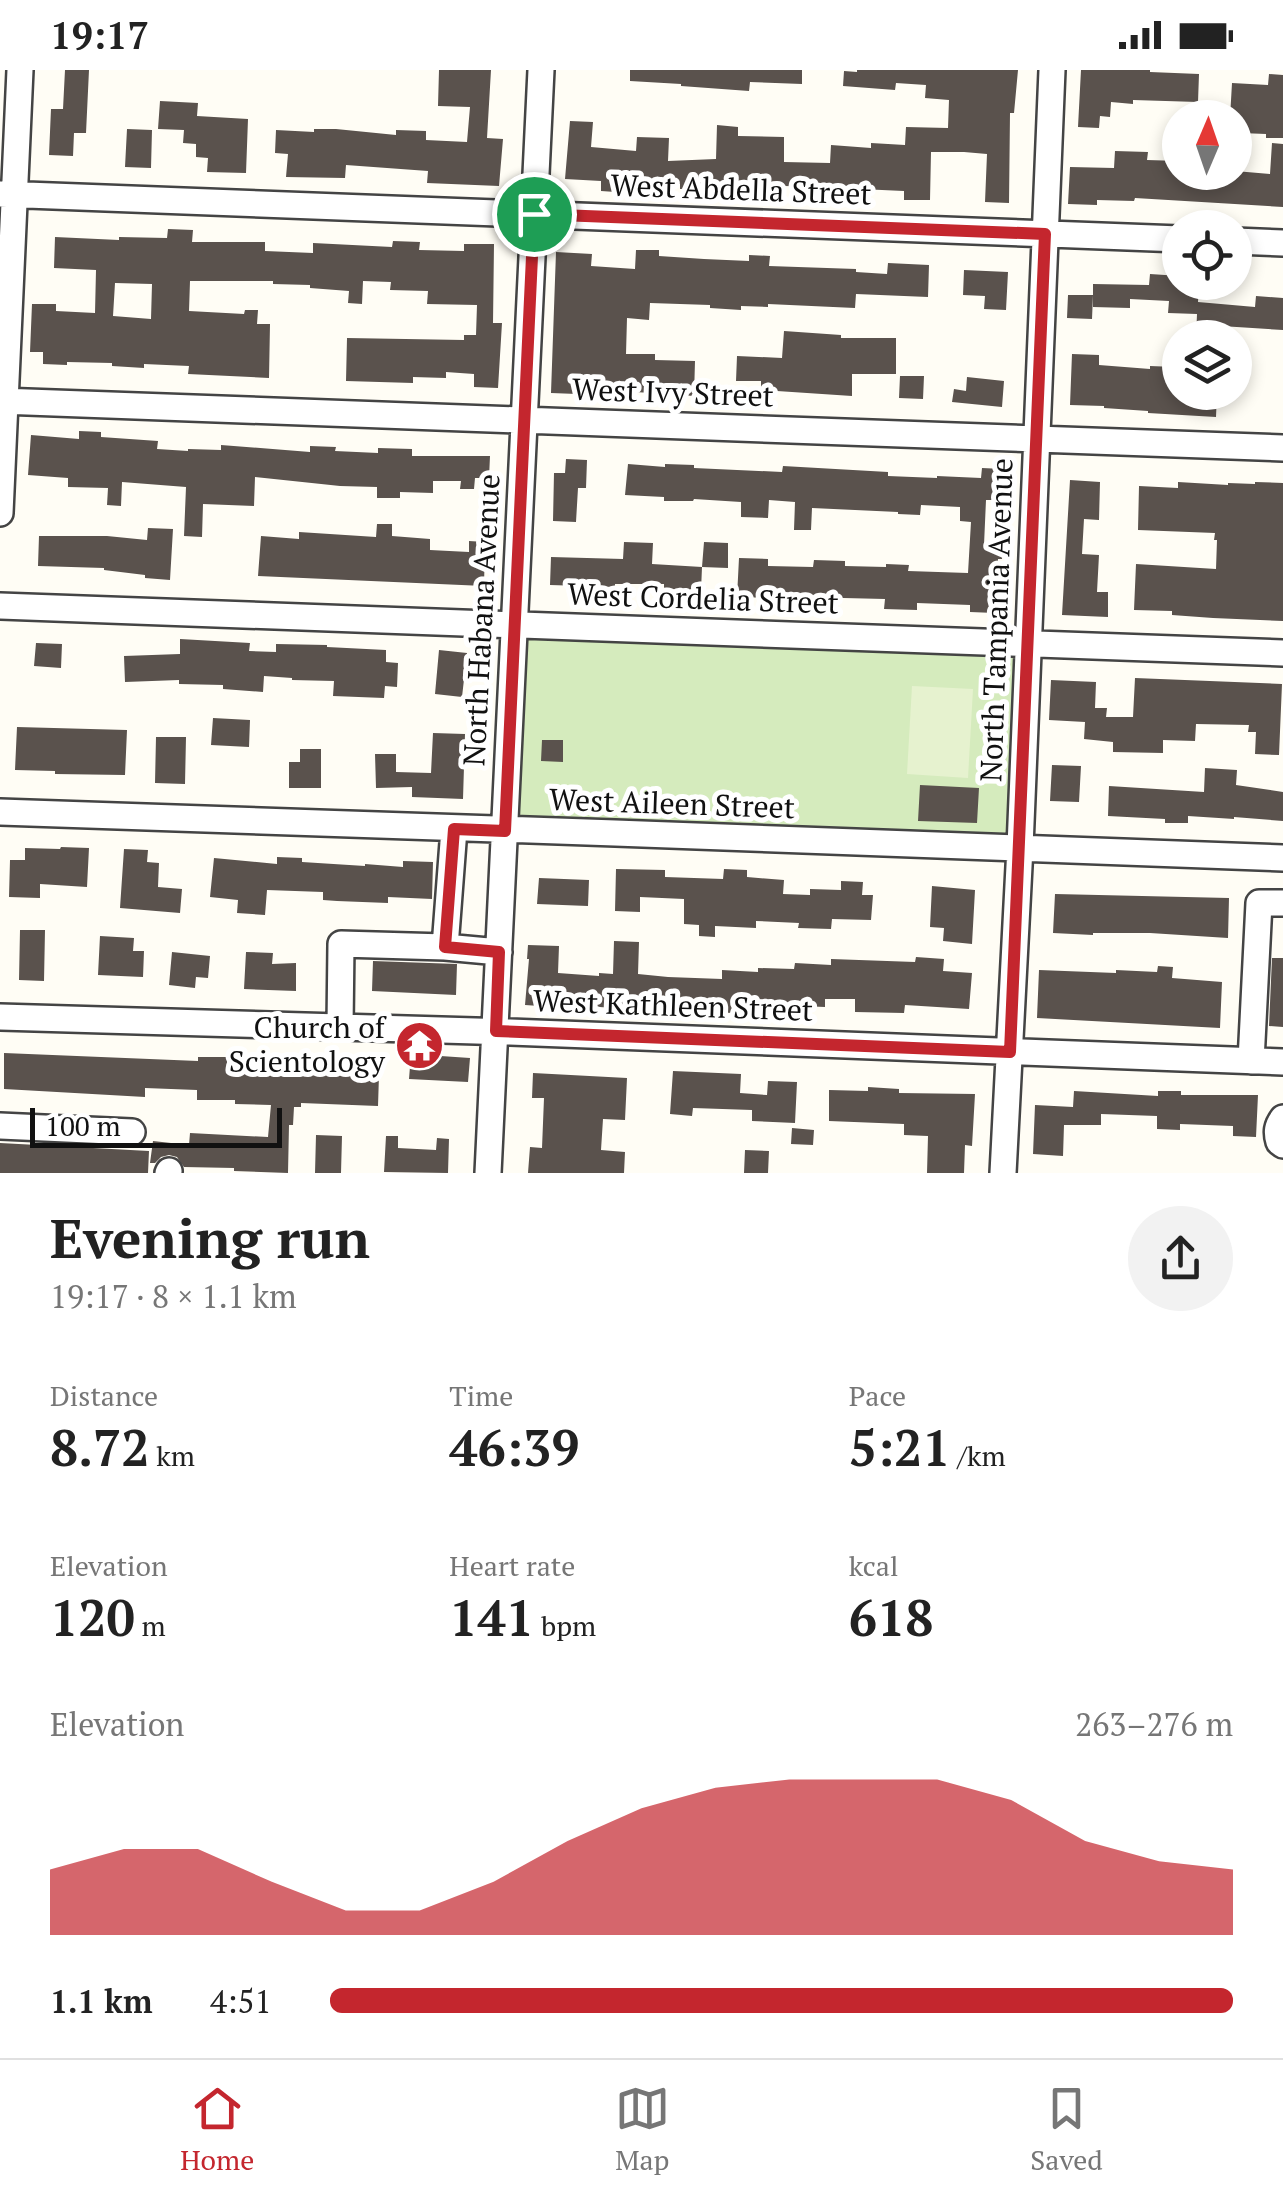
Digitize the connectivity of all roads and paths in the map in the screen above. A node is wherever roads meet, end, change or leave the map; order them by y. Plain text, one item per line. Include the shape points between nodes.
1 (20, 70) edge
2 (540, 70) edge
3 (1052, 70) edge
4 (7, 194) edge
5 (534, 214) junction
6 (1045, 234) junction
7 (1162, 238) edge
8 (1252, 242) edge
9 (1283, 243) edge
10 (2, 401) edge
11 (524, 420) junction
12 (1037, 438) junction
13 (1283, 448) edge
14 (0, 514) edge
15 (0, 606) edge
16 (514, 624) junction
17 (1028, 642) junction
18 (1283, 652) edge
19 (0, 812) edge
20 (454, 829) junction
21 (505, 831) junction
22 (1020, 846) junction
23 (1283, 858) edge
24 (1283, 903) edge
25 (445, 947) junction
26 (499, 952) junction
27 (0, 1017) edge
28 (340, 1027) junction
29 (496, 1031) junction
30 (1010, 1052) junction
31 (1251, 1061) junction
32 (1283, 1062) edge
33 (1283, 1118) edge
34 (0, 1126) edge
35 (132, 1132) dead end
36 (1283, 1145) edge
37 (488, 1173) edge
38 (1003, 1173) edge

1 - 4 street
2 - 5 street, North Habana Avenue
3 - 6 street, North Tampania Avenue
4 - 5 street, West Abdella Street
4 - 10 street
5 - 6 street, West Abdella Street
5 - 11 street, North Habana Avenue
6 - 7 street, West Abdella Street
6 - 12 street, North Tampania Avenue
8 - 9 street
10 - 11 street, West Ivy Street
10 - 14 street
11 - 12 street, West Ivy Street
11 - 16 street, North Habana Avenue
12 - 13 street, West Ivy Street
12 - 17 street, North Tampania Avenue
15 - 16 street, West Cordelia Street
16 - 17 street, West Cordelia Street
16 - 21 street, North Habana Avenue
17 - 18 street, West Cordelia Street
17 - 22 street, North Tampania Avenue
19 - 20 street, West Aileen Street
20 - 21 street, West Aileen Street
20 - 25 street
21 - 22 street, West Aileen Street
21 - 26 street, North Habana Avenue
22 - 23 street, West Aileen Street
22 - 30 street, North Tampania Avenue
24 - 31 street via 1259,902
25 - 26 street
25 - 28 street via 342,944
26 - 29 street, North Habana Avenue
27 - 28 street, West Kathleen Street
28 - 29 street, West Kathleen Street
29 - 30 street, West Kathleen Street
29 - 37 street, North Habana Avenue
30 - 31 street, West Kathleen Street
30 - 38 street, North Tampania Avenue
31 - 32 street, West Kathleen Street
33 - 36 street via 1276,1133
34 - 35 street

